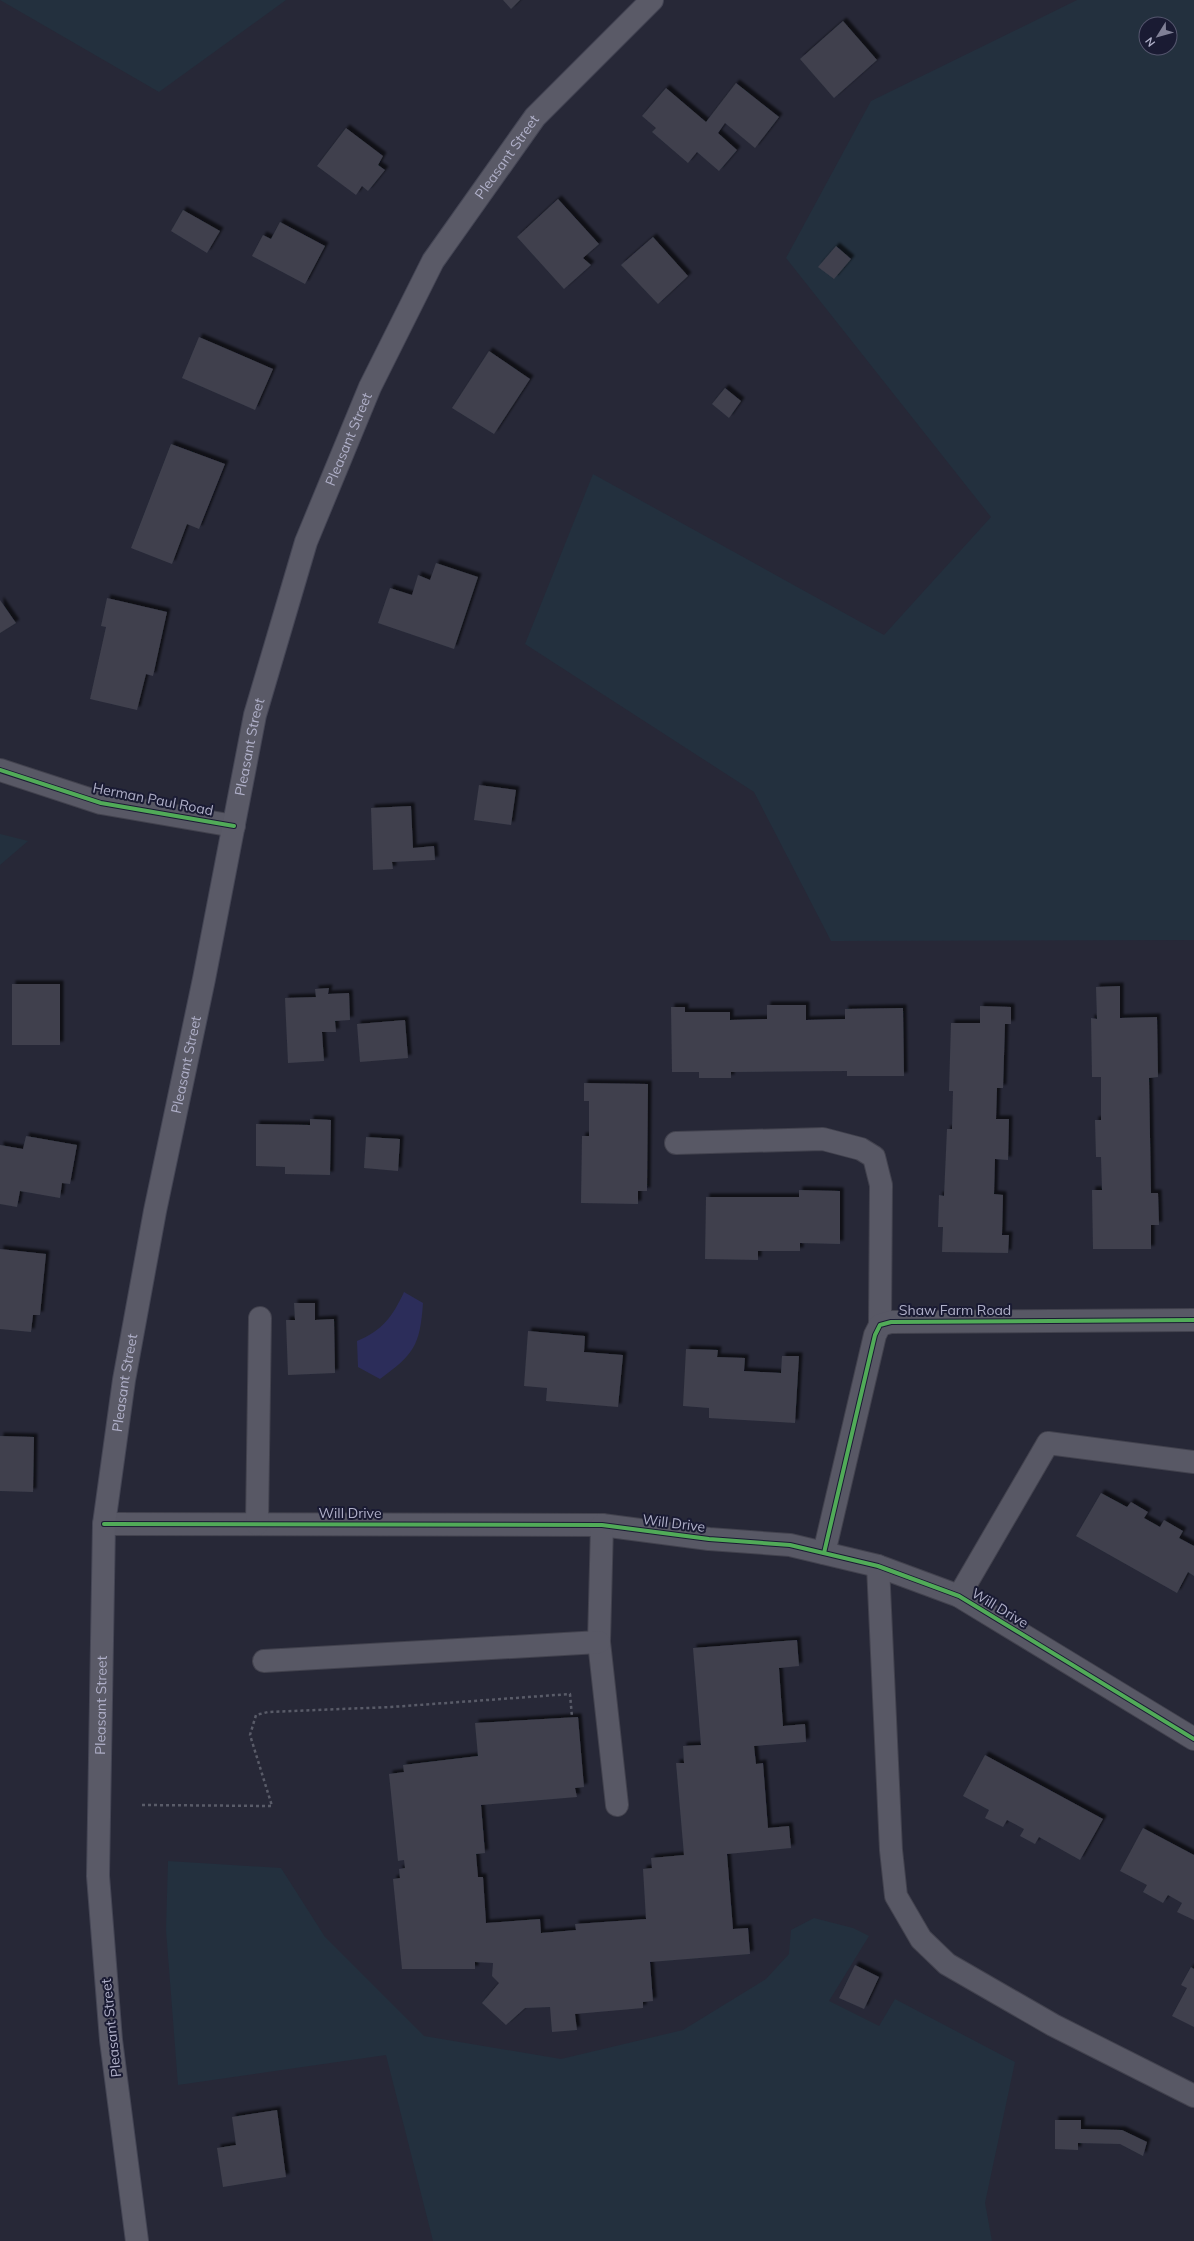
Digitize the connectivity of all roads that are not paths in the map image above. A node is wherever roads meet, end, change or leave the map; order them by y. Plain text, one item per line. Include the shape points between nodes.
1 (652, 0) edge
2 (0, 770) edge
3 (234, 826) junction
4 (676, 1143) dead end
5 (260, 1318) dead end
6 (1194, 1320) edge
7 (880, 1325) junction
8 (1194, 1462) edge
9 (104, 1524) junction
10 (257, 1524) junction
11 (602, 1525) junction
12 (824, 1553) junction
13 (878, 1566) junction
14 (959, 1596) junction
15 (599, 1642) junction
16 (264, 1661) dead end
17 (1194, 1739) edge
18 (617, 1805) dead end
19 (1194, 2096) edge
20 (137, 2241) edge

1 - 3 main road, Pleasant Street via 535,117 433,261 370,387 306,542 255,715
2 - 3 street, Herman Paul Road via 102,803
3 - 9 main road, Pleasant Street via 155,1211 124,1380
4 - 7 street via 823,1139 861,1150 874,1157 881,1185
5 - 10 street
6 - 7 street, Shaw Farm Road via 891,1322
7 - 12 street, Shaw Farm Road via 875,1335
8 - 14 street via 1048,1443
9 - 10 street, Will Drive
9 - 20 main road, Pleasant Street via 98,1876 111,2040
10 - 11 street, Will Drive
11 - 12 street, Will Drive via 710,1539 790,1545
11 - 15 street
12 - 13 street, Will Drive
13 - 14 street, Will Drive
13 - 19 street via 895,1889 896,1896 921,1939 947,1964 1053,2025
14 - 17 street, Will Drive
15 - 16 street
15 - 18 street

